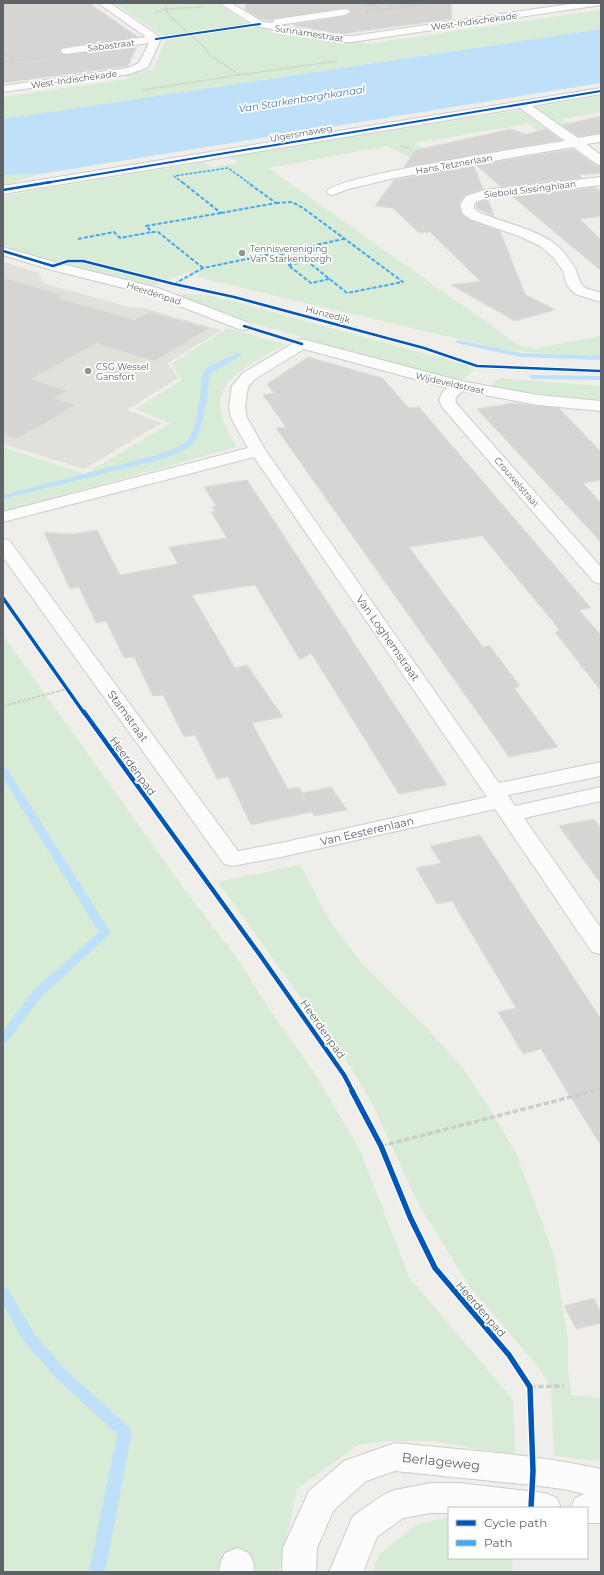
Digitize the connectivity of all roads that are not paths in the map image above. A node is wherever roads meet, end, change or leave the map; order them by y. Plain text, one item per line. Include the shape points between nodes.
1 (103, 3) edge
2 (598, 3) edge
3 (225, 4) edge
4 (345, 12) dead end
5 (260, 24) junction
6 (156, 39) junction
7 (352, 39) joint
8 (66, 51) road end
9 (3, 89) edge
10 (601, 91) edge
11 (522, 104) junction
12 (601, 138) edge
13 (575, 142) junction
14 (218, 155) junction
15 (601, 161) edge
16 (230, 164) dead end
17 (601, 180) edge
18 (3, 190) edge
19 (333, 191) dead end
20 (3, 251) edge
21 (53, 266) junction
22 (138, 286) junction
23 (87, 289) dead end
24 (117, 297) dead end
25 (601, 298) edge
26 (244, 326) dead end
27 (302, 344) joint
28 (460, 386) junction
29 (601, 406) edge
30 (258, 451) junction
31 (3, 517) edge
32 (3, 544) edge
33 (601, 578) edge
34 (601, 769) edge
35 (601, 794) edge
36 (501, 802) junction
37 (232, 859) joint
38 (601, 946) edge
39 (601, 1484) edge
40 (536, 1507) edge
41 (588, 1508) edge
42 (601, 1508) edge
43 (299, 1572) edge
44 (346, 1572) edge

1 - 6 street
2 - 7 street, West-Indischekade
3 - 5 street, Surinamestraat
4 - 5 street
5 - 7 street, Surinamestraat via 335,39
6 - 8 street, Sabastraat
6 - 9 street, West-Indischekade via 144,65 130,71
10 - 11 street, Ulgersmaweg
11 - 13 street
11 - 14 street, Ulgersmaweg
12 - 13 street, Hans Tetznerlaan
13 - 15 street
13 - 19 street, Hans Tetznerlaan via 395,174
14 - 16 street
14 - 18 street, Ulgersmaweg
17 - 25 street, Siebold Sissinghlaan via 485,194 471,199 467,205 468,211 475,216 545,243 558,254 570,271 574,285 580,291
20 - 21 street, Heerdenpad
21 - 22 street, Heerdenpad
21 - 23 street via 65,282
22 - 24 street
22 - 26 street, Heerdenpad
27 - 28 street, Wijdeveldstraat
27 - 30 street, Van Loghemstraat via 249,376 240,386 237,408 239,418
28 - 29 street, Wijdeveldstraat via 538,400
28 - 33 street, Crouwelstraat via 449,394 448,404
30 - 31 street
30 - 36 street, Van Loghemstraat
32 - 37 street, Stamstraat
34 - 36 street, Van Eesterenlaan
35 - 36 street, Van Eesterenlaan
36 - 37 street, Van Eesterenlaan
36 - 38 street, Van Loghemstraat
39 - 43 street, Berlageweg via 533,1470 395,1457 355,1471 321,1501 300,1548
40 - 44 street via 459,1498 431,1498 396,1505 365,1528
41 - 42 street

